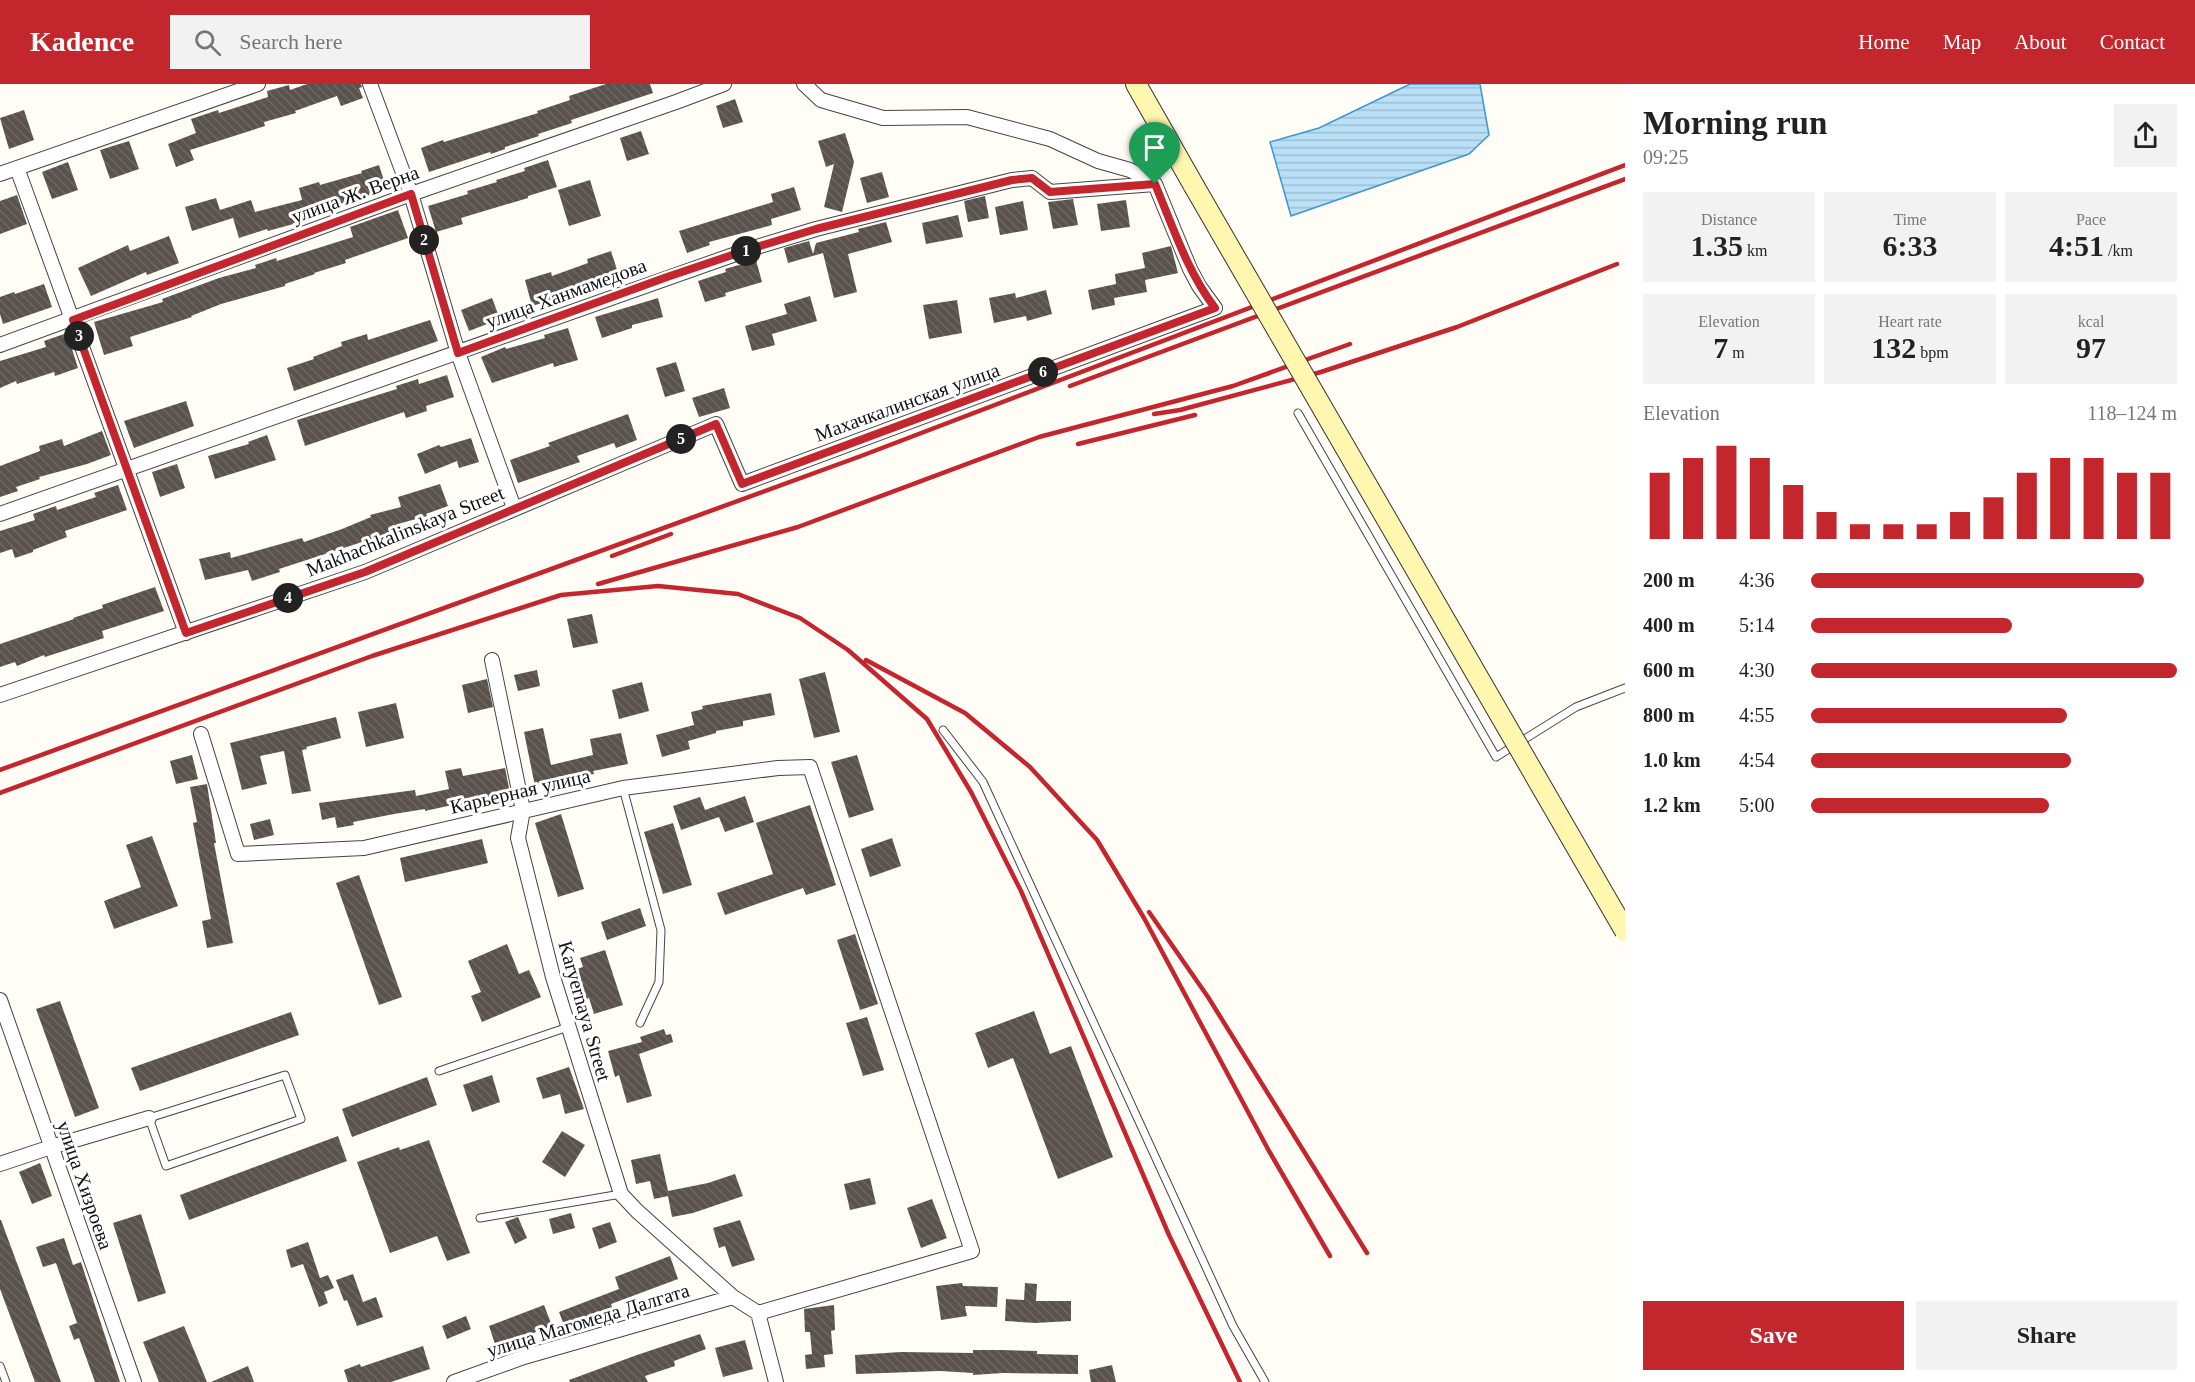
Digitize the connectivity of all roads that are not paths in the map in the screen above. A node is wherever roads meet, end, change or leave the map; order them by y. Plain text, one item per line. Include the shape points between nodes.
1 (258, 84) edge
2 (370, 84) edge
3 (724, 84) edge
4 (804, 84) edge
5 (1136, 84) edge
6 (17, 168) junction
7 (0, 174) edge
8 (1155, 184) junction
9 (411, 194) junction
10 (73, 320) junction
11 (0, 345) edge
12 (458, 353) junction
13 (1298, 413) dead end
14 (126, 468) junction
15 (514, 508) junction
16 (0, 514) edge
17 (186, 633) junction
18 (492, 660) dead end
19 (1625, 688) edge
20 (0, 695) edge
21 (943, 730) dead end
22 (201, 734) dead end
23 (622, 788) junction
24 (523, 810) junction
25 (1625, 931) edge
26 (0, 1000) edge
27 (640, 1023) dead end
28 (568, 1027) junction
29 (439, 1071) dead end
30 (148, 1118) junction
31 (51, 1147) junction
32 (0, 1164) edge
33 (621, 1194) junction
34 (480, 1218) dead end
35 (733, 1297) junction
36 (758, 1313) junction
37 (0, 1366) edge
38 (6, 1382) edge
39 (134, 1382) edge
40 (454, 1382) edge
41 (776, 1382) edge
42 (1265, 1382) edge

1 - 6 street
2 - 9 street
3 - 9 street, улица Ж. Верна
4 - 8 street via 821,100 883,118 967,117 1050,139 1098,161 1130,170
5 - 25 main road, bridge
6 - 7 street
6 - 10 street
8 - 12 street, улица Ханмамедова via 1050,192 1032,178 1012,180 750,249
8 - 15 street, Makhachkalinskaya Street via 1190,269 1215,308 742,484 716,424
9 - 10 street, улица Ж. Верна
9 - 12 street
10 - 11 street, улица Ж. Верна
10 - 14 street
12 - 14 street, улица Ханмамедова
12 - 15 street
13 - 19 lane via 1496,757 1576,707
14 - 16 street, улица Ханмамедова
14 - 17 street
15 - 17 street, Makhachkalinskaya Street via 365,572
17 - 20 street, Makhachkalinskaya Street
18 - 24 street, Karyernaya Street
21 - 42 lane via 983,782 1233,1326
22 - 24 street, Карьерная улица via 238,854 364,848
23 - 24 street, Карьерная улица
23 - 27 lane via 661,930 659,982
23 - 36 street, Карьерная улица via 810,767 972,1251
24 - 28 street, Karyernaya Street via 518,838
26 - 31 street, улица Хизроева
28 - 29 lane
28 - 33 street, Karyernaya Street
30 - 30 lane via 285,1075 301,1119 166,1166
30 - 31 street
31 - 32 street
31 - 39 street, улица Хизроева
33 - 34 lane
33 - 35 street, Karyernaya Street
35 - 36 street, Karyernaya Street
35 - 40 street, улица Магомеда Далгата via 524,1357
36 - 41 street
37 - 38 lane

